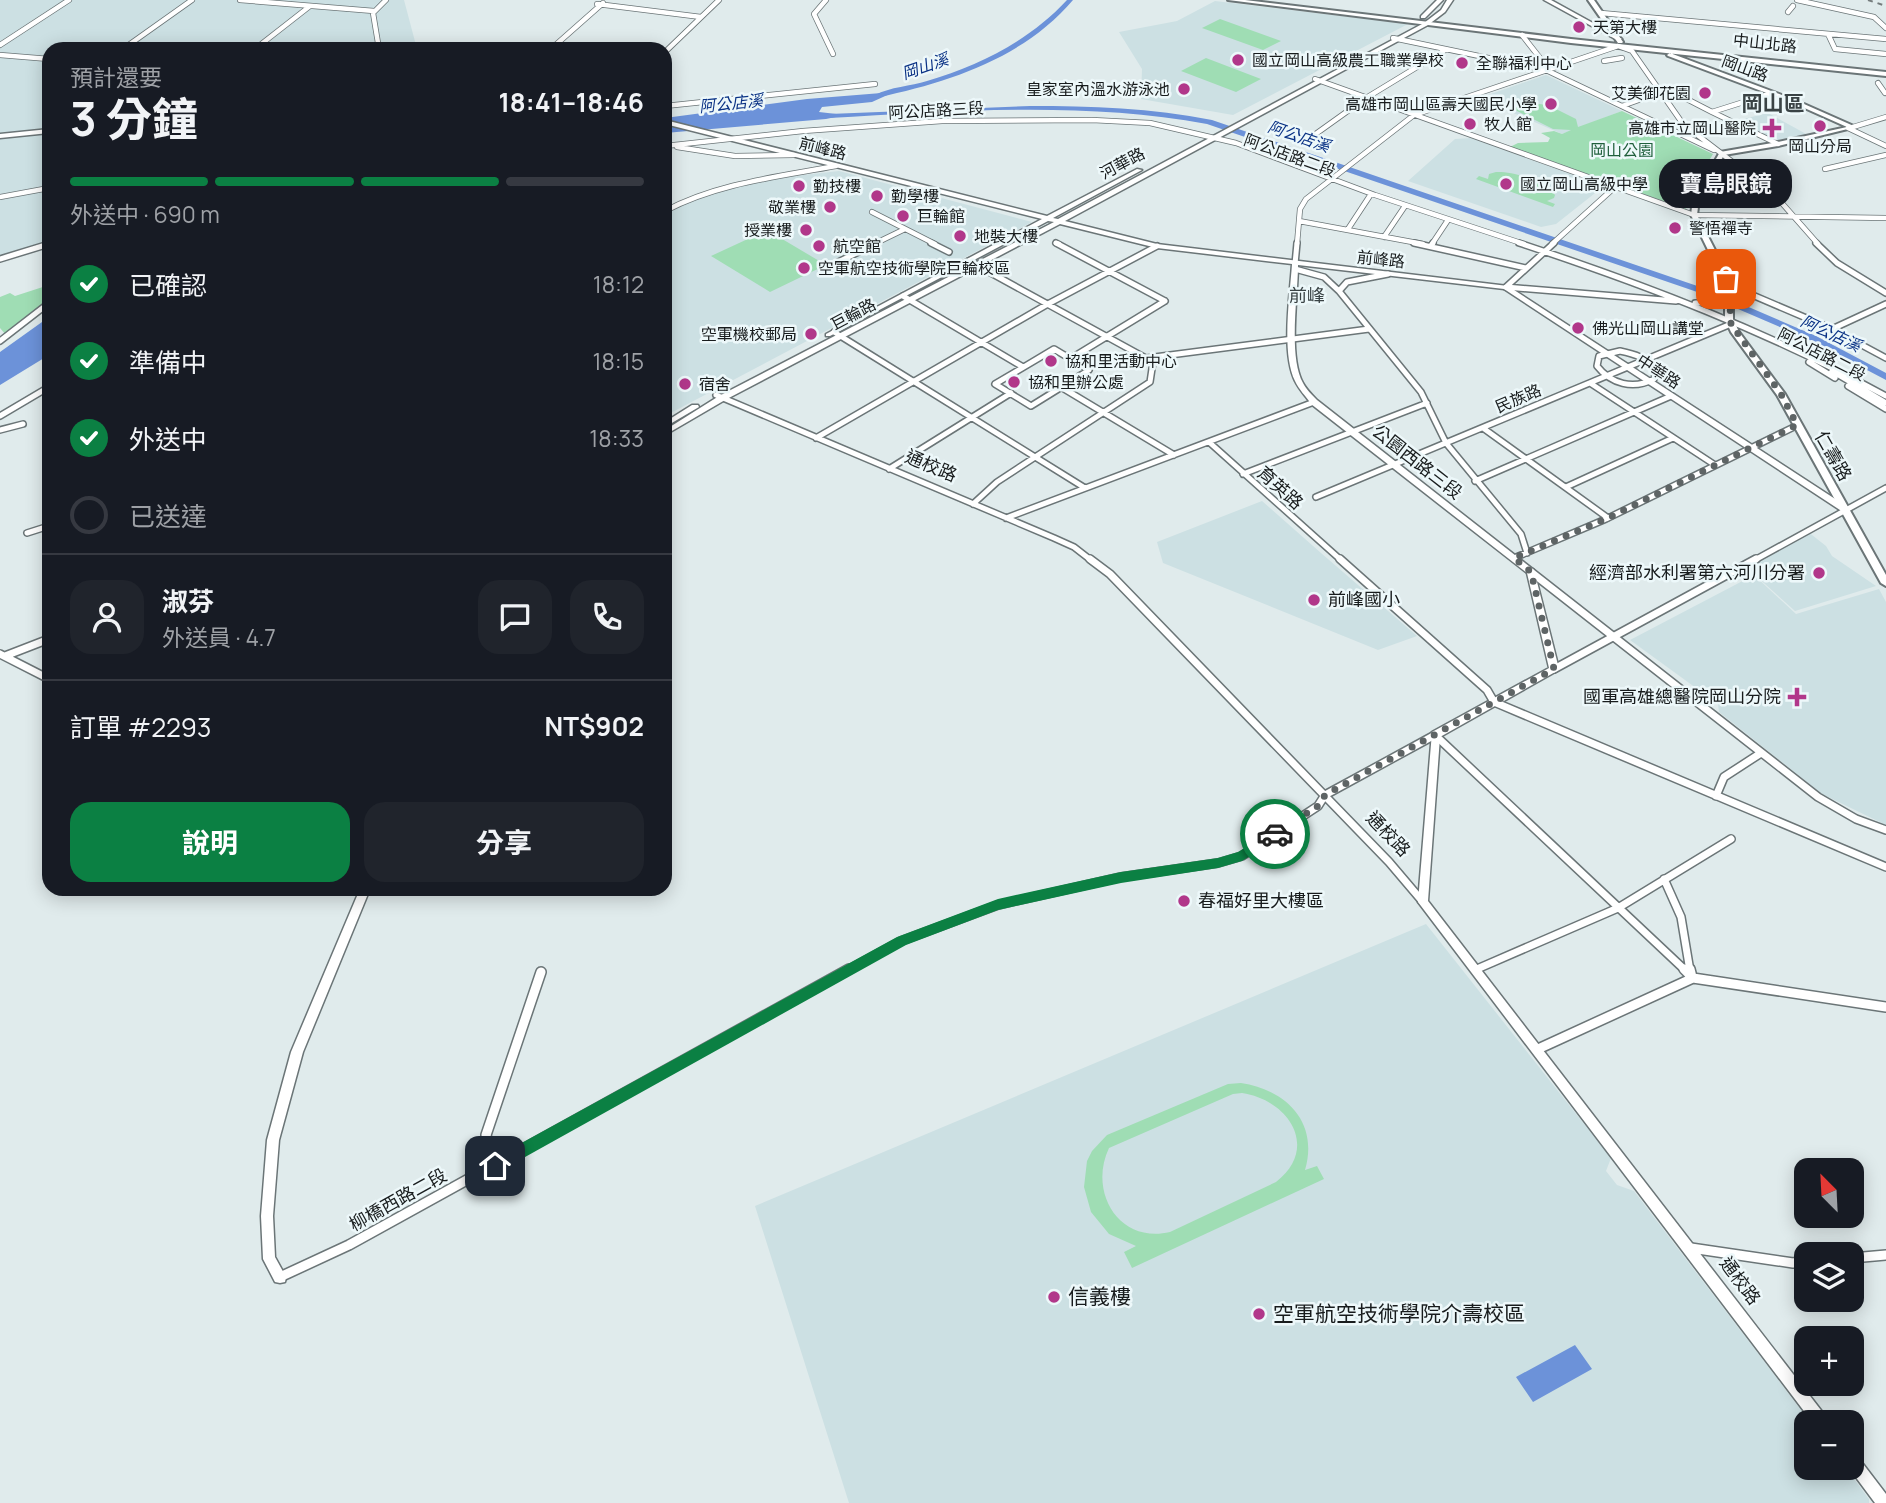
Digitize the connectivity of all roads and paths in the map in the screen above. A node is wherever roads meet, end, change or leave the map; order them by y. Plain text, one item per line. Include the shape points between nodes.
1 (63, 0) edge
2 (69, 0) edge
3 (192, 0) edge
4 (240, 0) edge
5 (386, 0) edge
6 (719, 0) edge
7 (826, 0) edge
8 (1231, 0) edge
9 (1284, 0) edge
10 (1440, 0) edge
11 (1450, 0) edge
12 (1547, 0) edge
13 (1591, 0) edge
14 (1797, 0) edge
15 (601, 2) edge
16 (310, 6) junction
17 (1793, 6) dead end
18 (374, 11) junction
19 (1788, 12) dead end
20 (1601, 13) junction
21 (701, 17) junction
22 (1432, 19) junction
23 (1423, 21) junction
24 (1886, 28) edge
25 (1828, 34) junction
26 (1522, 35) junction
27 (1395, 38) junction
28 (1886, 39) edge
29 (133, 42) edge
30 (264, 42) edge
31 (380, 42) edge
32 (557, 42) edge
33 (1619, 42) junction
34 (0, 43) edge
35 (672, 45) edge
36 (1643, 47) junction
37 (1445, 49) junction
38 (1655, 50) junction
39 (833, 54) dead end
40 (1886, 54) edge
41 (0, 56) edge
42 (1540, 58) dead end
43 (1622, 58) dead end
44 (42, 60) edge
45 (1604, 61) dead end
46 (1546, 70) junction
47 (1886, 71) edge
48 (1317, 80) junction
49 (1878, 83) dead end
50 (875, 84) dead end
51 (1661, 92) junction
52 (1885, 93) edge
53 (1769, 94) junction
54 (1679, 95) dead end
55 (1366, 98) junction
56 (672, 105) edge
57 (1622, 106) junction
58 (1712, 112) junction
59 (1414, 116) junction
60 (1886, 117) edge
61 (672, 123) edge
62 (1850, 127) junction
63 (42, 133) edge
64 (1212, 135) junction
65 (0, 137) edge
66 (729, 138) junction
67 (1304, 143) dead end
68 (1778, 144) junction
69 (1886, 144) edge
70 (672, 145) edge
71 (672, 146) edge
72 (1722, 153) junction
73 (794, 155) junction
74 (1886, 155) edge
75 (836, 166) junction
76 (1825, 169) dead end
77 (1330, 179) junction
78 (1615, 187) junction
79 (42, 189) edge
80 (1370, 195) junction
81 (0, 197) edge
82 (672, 207) edge
83 (1404, 207) junction
84 (872, 212) dead end
85 (1694, 215) junction
86 (1795, 218) junction
87 (1886, 218) edge
88 (1046, 219) junction
89 (1299, 221) junction
90 (1447, 221) junction
91 (1056, 222) junction
92 (905, 229) junction
93 (1348, 229) junction
94 (1384, 236) junction
95 (1056, 243) dead end
96 (42, 246) edge
97 (1157, 246) junction
98 (1431, 246) junction
99 (949, 253) dead end
100 (1541, 254) junction
101 (0, 259) edge
102 (972, 263) junction
103 (832, 265) dead end
104 (1295, 266) junction
105 (1526, 268) junction
106 (1109, 271) junction
107 (1388, 274) junction
108 (1604, 275) junction
109 (1729, 285) junction
110 (1506, 287) junction
111 (1339, 291) junction
112 (1886, 293) edge
113 (907, 298) junction
114 (1673, 301) junction
115 (1688, 303) junction
116 (1886, 304) edge
117 (1046, 305) junction
118 (42, 308) edge
119 (1730, 310) junction
120 (1834, 328) junction
121 (1368, 329) junction
122 (837, 334) junction
123 (1106, 337) junction
124 (1293, 339) junction
125 (0, 341) edge
126 (983, 343) junction
127 (1606, 353) junction
128 (1886, 356) edge
129 (1145, 358) junction
130 (1070, 359) junction
131 (1646, 360) junction
132 (1809, 362) dead end
133 (1023, 367) junction
134 (1628, 367) junction
135 (1606, 376) junction
136 (914, 382) junction
137 (1651, 382) junction
138 (1590, 383) junction
139 (1061, 387) junction
140 (42, 391) edge
141 (1011, 393) junction
142 (1671, 396) junction
143 (1886, 396) edge
144 (719, 397) junction
145 (1314, 402) junction
146 (1427, 403) junction
147 (1886, 403) edge
148 (1886, 409) edge
149 (1104, 412) junction
150 (1634, 412) junction
151 (0, 416) edge
152 (973, 417) junction
153 (672, 421) edge
154 (23, 424) dead end
155 (1797, 425) junction
156 (672, 428) edge
157 (1483, 428) junction
158 (0, 430) edge
159 (1352, 432) junction
160 (816, 438) junction
161 (1673, 438) junction
162 (1209, 442) junction
163 (1446, 443) junction
164 (1751, 448) junction
165 (1174, 455) junction
166 (1035, 457) junction
167 (1526, 459) junction
168 (1394, 465) junction
169 (1715, 466) junction
170 (889, 469) junction
171 (1243, 474) junction
172 (1475, 481) junction
173 (1566, 487) junction
174 (1085, 488) junction
175 (1885, 491) edge
176 (1316, 497) dead end
177 (973, 503) junction
178 (1846, 510) junction
179 (1005, 518) junction
180 (1608, 518) junction
181 (42, 528) edge
182 (27, 533) dead end
183 (1527, 553) junction
184 (1514, 558) junction
185 (1531, 572) junction
186 (1886, 583) edge
187 (1613, 636) junction
188 (42, 641) edge
189 (2, 655) edge
190 (1554, 669) junction
191 (42, 675) edge
192 (1494, 702) junction
193 (1435, 735) junction
194 (1761, 753) junction
195 (1325, 795) junction
196 (1716, 796) junction
197 (1886, 830) edge
198 (1731, 839) dead end
199 (1886, 867) edge
200 (1664, 879) junction
201 (362, 896) edge
202 (1423, 902) junction
203 (1618, 908) junction
204 (1477, 969) junction
205 (541, 972) dead end
206 (1693, 978) junction
207 (1886, 1007) edge
208 (1538, 1049) junction
209 (495, 1166) junction
210 (1691, 1248) junction
211 (1886, 1255) edge
212 (1864, 1257) edge
213 (1794, 1263) edge
214 (280, 1277) joint
215 (1812, 1410) edge
216 (1864, 1477) edge
217 (1884, 1503) edge

1 - 34 street
2 - 34 street
3 - 29 street
4 - 16 street
5 - 18 street
6 - 21 street
7 - 39 street via 814,13
8 - 23 main road, 岡山路
9 - 23 main road, 岡山路
10 - 23 street
11 - 22 street
12 - 33 street
13 - 20 main road
14 - 24 street via 1874,17
15 - 21 street
15 - 32 street
16 - 18 street
16 - 30 street
17 - 19 street
18 - 31 street
20 - 25 street
20 - 33 main road
21 - 35 street
22 - 23 main road, 岡山路
22 - 33 main road, 岡山路
23 - 26 main road, 岡山路
23 - 27 street
25 - 28 street
25 - 40 street via 1835,49
26 - 33 main road, 岡山路
26 - 42 street
27 - 37 street
27 - 48 street
33 - 36 main road, 岡山路
33 - 36 main road, 岡山路
33 - 46 street
33 - 51 street via 1632,51
36 - 38 main road, 岡山路
36 - 47 main road, 中山北路
36 - 53 main road, 岡山路
37 - 46 street
37 - 55 street
38 - 47 main road, 中山北路
38 - 62 main road, 岡山路
41 - 44 street
43 - 45 street
46 - 57 street
46 - 59 street
48 - 55 street
48 - 64 street
49 - 52 street
50 - 56 street
51 - 57 street
51 - 72 street via 1683,124
53 - 58 street
53 - 62 main road, 岡山路
54 - 58 street
55 - 59 street
55 - 67 street
57 - 72 street
58 - 68 street
59 - 77 street
59 - 78 street
60 - 62 street
61 - 66 street, 前峰路
62 - 68 main road
62 - 69 street, 岡山路
63 - 65 street
64 - 66 street, 阿公店路三段 via 1114,120 1002,119
64 - 77 street, 阿公店路二段
64 - 88 street, 河華路
64 - 91 street, 河華路
66 - 70 street, 阿公店路三段
66 - 73 street, 前峰路
68 - 72 main road
71 - 73 street via 704,152
72 - 85 main road via 1696,198
72 - 86 street via 1766,186
73 - 75 street, 前峰路
74 - 76 street
75 - 82 street via 720,188
75 - 88 street, 前峰路
77 - 80 street, 阿公店路二段
77 - 89 street via 1306,199
78 - 85 street
78 - 100 street
79 - 81 street
80 - 83 street, 阿公店路二段
80 - 93 street
83 - 90 street, 阿公店路二段
83 - 94 street
84 - 92 street
85 - 86 street
85 - 109 main road
86 - 87 street
86 - 112 street via 1837,263
88 - 91 street, 前峰路
88 - 102 street, 巨輪路
89 - 93 street
89 - 104 street
90 - 98 street
90 - 100 street, 阿公店路二段
91 - 97 street, 前峰路
91 - 102 street, 巨輪路
92 - 99 street
92 - 103 street
93 - 94 street
94 - 98 street
95 - 106 street
96 - 101 street
97 - 104 street, 前峰路
97 - 106 street
98 - 105 street
100 - 105 street
100 - 108 street, 阿公店路二段
102 - 113 street, 巨輪路
102 - 117 street
104 - 107 street, 前峰路
104 - 111 street via 1324,277
104 - 124 street, 公園西路三段
105 - 110 street
106 - 117 street
106 - 123 street via 1165,301
107 - 110 street, 前峰路
107 - 111 street via 1347,282
108 - 114 street, 阿公店路二段
108 - 115 street, 阿公店路二段
109 - 119 main road
109 - 120 street
110 - 114 street, 前峰路
110 - 127 street, 中華路
111 - 121 street
113 - 122 street, 巨輪路
113 - 126 street
114 - 115 street, 前峰路
114 - 119 street, 阿公店路二段
115 - 119 street, 阿公店路二段
115 - 119 street, 前峰路
116 - 120 street
117 - 123 street
117 - 126 street
118 - 125 street
119 - 131 street, 民族路
119 - 143 street, 阿公店路二段
119 - 147 street, 阿公店路二段
119 - 155 main road, 仁壽路
120 - 128 street
121 - 124 street
121 - 146 street
122 - 136 street
122 - 144 street, 巨輪路
123 - 129 street
123 - 130 street
124 - 129 street
124 - 145 street, 公園西路三段 via 1296,376
126 - 133 street
126 - 136 street
127 - 131 street via 1629,353
127 - 134 street, 中華路
127 - 135 street via 1597,361
129 - 149 street via 1153,362 1150,382
130 - 133 street via 1054,349
130 - 139 street via 1089,370
131 - 134 street, 民族路
131 - 137 street via 1656,370
132 - 148 street
133 - 141 street via 995,384
134 - 135 street, 民族路
134 - 137 street, 中華路
135 - 137 street via 1633,385
135 - 138 street, 民族路
136 - 152 street
136 - 160 street
137 - 142 street, 中華路
138 - 150 street
138 - 157 street, 民族路
139 - 141 street via 1031,406
139 - 149 street
140 - 151 street
141 - 152 street
142 - 150 street
142 - 164 street, 中華路
144 - 153 street, 巨輪路
144 - 156 street, 巨輪路
144 - 160 street, 通校路
145 - 159 street, 公園西路三段
145 - 162 street
146 - 159 street
146 - 163 street
149 - 165 street
149 - 166 street
150 - 161 street
150 - 167 street
152 - 166 street
152 - 170 street
154 - 158 street
155 - 164 street
155 - 178 main road, 仁壽路
157 - 163 street, 民族路
157 - 167 street
159 - 168 street, 公園西路三段
159 - 171 street
160 - 170 street, 通校路
161 - 169 street
161 - 173 street
162 - 165 street
162 - 171 street, 育英路
163 - 168 street, 民族路
163 - 172 street
164 - 169 street
164 - 178 street, 中華路
165 - 174 street
166 - 174 street
166 - 177 street
167 - 172 street
167 - 173 street
168 - 176 street, 民族路
168 - 184 street, 公園西路三段
169 - 180 street
170 - 177 street, 通校路
171 - 192 street, 育英路 via 1487,690
172 - 183 street via 1521,534
173 - 180 street
174 - 179 street
175 - 178 street
177 - 179 street, 通校路
178 - 186 main road, 仁壽路
178 - 187 street
179 - 195 street, 通校路 via 1074,547 1110,574
180 - 183 street
181 - 182 street
183 - 184 street
184 - 185 street, 公園西路三段
185 - 187 street, 公園西路三段
185 - 190 street
187 - 190 street
187 - 194 street, 公園西路三段
188 - 189 street
189 - 191 street
190 - 192 street
192 - 193 street
192 - 196 street
193 - 195 street, 柳橋西路二段
193 - 202 street
193 - 203 street
194 - 196 street via 1724,777
194 - 197 street, 公園西路三段 via 1818,797
195 - 202 street, 通校路
195 - 209 street, 柳橋西路二段 via 1318,806 1242,856 998,905 901,941
196 - 199 street
198 - 200 street
200 - 203 street
200 - 206 street via 1684,919
201 - 214 street via 297,1052 273,1140 268,1237 270,1259
202 - 204 street, 通校路
203 - 204 street
203 - 206 street
204 - 208 street, 通校路
205 - 209 street via 486,1135
206 - 207 street
206 - 208 street
208 - 210 street, 通校路
209 - 214 street, 柳橋西路二段
210 - 213 street
210 - 215 street, 通校路
211 - 212 street
216 - 217 street

